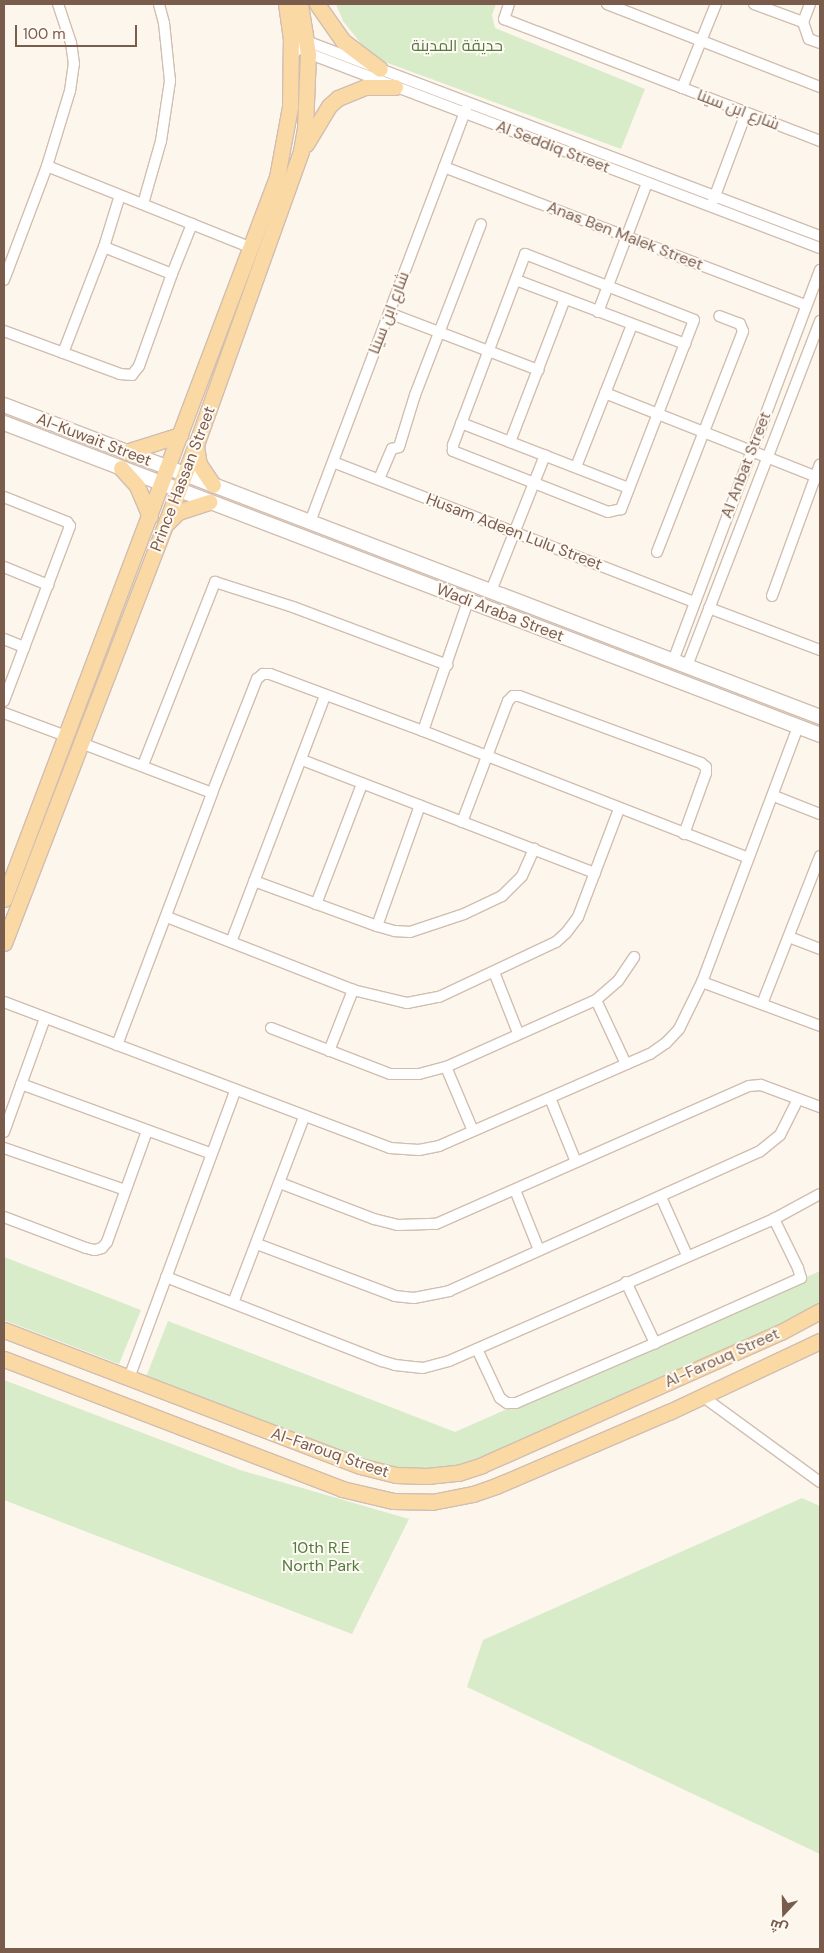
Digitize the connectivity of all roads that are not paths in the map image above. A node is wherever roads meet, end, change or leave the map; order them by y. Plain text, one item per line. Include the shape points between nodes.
1 (58, 4) edge
2 (159, 4) edge
3 (286, 4) edge
4 (300, 4) edge
5 (317, 4) edge
6 (509, 4) edge
7 (607, 4) edge
8 (716, 4) edge
9 (754, 4) edge
10 (810, 4) edge
11 (803, 22) junction
12 (701, 40) junction
13 (820, 43) edge
14 (299, 48) junction
15 (380, 69) junction
16 (395, 87) junction
17 (820, 87) edge
18 (682, 88) junction
19 (468, 103) junction
20 (746, 113) junction
21 (464, 114) junction
22 (820, 141) edge
23 (301, 151) junction
24 (47, 166) junction
25 (444, 167) junction
26 (647, 183) junction
27 (120, 195) junction
28 (714, 196) junction
29 (143, 204) junction
30 (711, 207) junction
31 (192, 224) junction
32 (481, 224) dead end
33 (626, 236) junction
34 (820, 236) edge
35 (104, 246) junction
36 (252, 248) junction
37 (820, 248) edge
38 (820, 270) edge
39 (5, 274) edge
40 (172, 274) junction
41 (516, 280) junction
42 (608, 286) junction
43 (565, 299) junction
44 (806, 305) junction
45 (598, 312) junction
46 (389, 313) junction
47 (719, 316) dead end
48 (820, 321) edge
49 (632, 325) junction
50 (4, 331) edge
51 (440, 332) junction
52 (685, 344) junction
53 (489, 351) junction
54 (63, 353) junction
55 (538, 370) junction
56 (605, 393) junction
57 (4, 405) edge
58 (658, 414) junction
59 (4, 423) edge
60 (461, 423) junction
61 (702, 431) junction
62 (180, 435) junction
63 (197, 442) junction
64 (510, 442) junction
65 (752, 451) junction
66 (126, 452) junction
67 (544, 455) junction
68 (768, 457) junction
69 (333, 462) junction
70 (820, 464) edge
71 (576, 467) junction
72 (121, 468) junction
73 (168, 468) junction
74 (185, 474) junction
75 (818, 477) edge
76 (379, 480) junction
77 (534, 481) junction
78 (162, 484) junction
79 (213, 485) junction
80 (629, 488) junction
81 (179, 490) junction
82 (4, 497) edge
83 (209, 502) junction
84 (150, 516) junction
85 (310, 522) junction
86 (166, 524) junction
87 (515, 532) junction
88 (657, 552) dead end
89 (4, 567) edge
90 (48, 584) junction
91 (491, 591) junction
92 (772, 596) dead end
93 (468, 601) junction
94 (694, 602) junction
95 (710, 608) junction
96 (555, 616) junction
97 (550, 632) junction
98 (4, 639) edge
99 (24, 647) junction
100 (820, 650) edge
101 (673, 661) junction
102 (447, 665) junction
103 (687, 666) junction
104 (325, 696) junction
105 (4, 701) edge
106 (4, 712) edge
107 (820, 717) edge
108 (798, 727) junction
109 (423, 731) junction
110 (820, 735) edge
111 (66, 736) junction
112 (81, 743) junction
113 (487, 756) junction
114 (302, 760) junction
115 (143, 766) junction
116 (362, 784) junction
117 (212, 793) junction
118 (774, 796) junction
119 (420, 805) junction
120 (619, 809) junction
121 (820, 814) edge
122 (462, 822) junction
123 (684, 834) junction
124 (534, 850) junction
125 (820, 856) edge
126 (748, 858) junction
127 (594, 872) junction
128 (817, 876) edge
129 (254, 881) junction
130 (4, 899) edge
131 (316, 904) junction
132 (167, 917) junction
133 (377, 926) junction
134 (789, 937) junction
135 (231, 942) junction
136 (4, 943) edge
137 (820, 949) edge
138 (634, 957) dead end
139 (494, 972) junction
140 (702, 982) junction
141 (353, 990) junction
142 (596, 1000) junction
143 (4, 1002) edge
144 (762, 1004) junction
145 (45, 1018) junction
146 (820, 1026) edge
147 (271, 1028) dead end
148 (518, 1033) junction
149 (117, 1045) junction
150 (329, 1050) junction
151 (626, 1064) junction
152 (446, 1067) junction
153 (21, 1084) junction
154 (235, 1091) junction
155 (550, 1098) junction
156 (798, 1099) junction
157 (820, 1107) edge
158 (304, 1117) junction
159 (147, 1130) junction
160 (473, 1131) junction
161 (4, 1132) edge
162 (4, 1148) edge
163 (212, 1154) junction
164 (576, 1162) junction
165 (280, 1183) junction
166 (125, 1190) junction
167 (515, 1190) junction
168 (820, 1194) edge
169 (661, 1197) junction
170 (4, 1217) edge
171 (774, 1218) junction
172 (257, 1244) junction
173 (539, 1250) junction
174 (687, 1255) junction
175 (166, 1277) junction
176 (626, 1282) junction
177 (233, 1304) junction
178 (820, 1311) edge
179 (4, 1330) edge
180 (820, 1341) edge
181 (655, 1343) junction
182 (477, 1348) junction
183 (4, 1360) edge
184 (129, 1378) junction
185 (702, 1396) junction
186 (820, 1482) edge

1 - 24 street via 71,43 74,64 70,91
2 - 29 street via 170,81 161,141
3 - 14 main road, Prince Hassan Street
4 - 14 main road, Prince Hassan Street
5 - 15 main road via 343,41
6 - 18 street, شارع ابن سينا via 504,19
7 - 12 street
8 - 12 street
9 - 11 street
10 - 11 street
11 - 13 street via 809,39
12 - 17 street
12 - 18 street
14 - 15 street, Al Seddiq Street
14 - 16 street, Al Seddiq Street
14 - 23 main road, Prince Hassan Street via 305,128
14 - 36 main road, Prince Hassan Street via 278,177
15 - 19 street, Al Seddiq Street
16 - 21 street, Al Seddiq Street
16 - 23 main road via 365,87 338,98 328,106
18 - 20 street, شارع ابن سينا
19 - 21 street, شارع ابن سينا
19 - 28 street, Al Seddiq Street
20 - 22 street, شارع ابن سينا
20 - 28 street
21 - 25 street, شارع ابن سينا
21 - 26 street, Al Seddiq Street
23 - 63 main road, Prince Hassan Street
24 - 27 street
24 - 39 street
25 - 33 street, Anas Ben Malek Street
25 - 46 street, شارع ابن سينا
26 - 30 street, Al Seddiq Street
26 - 33 street
27 - 29 street
27 - 35 street
28 - 30 street
28 - 34 street, Al Seddiq Street
29 - 31 street
30 - 37 street, Al Seddiq Street
31 - 36 street
31 - 40 street
32 - 51 street
33 - 42 street
33 - 44 street, Anas Ben Malek Street
35 - 40 street
35 - 54 street
36 - 62 main road, Prince Hassan Street
38 - 44 street, Al Anbat Street
40 - 54 street via 136,372 126,376
41 - 42 street via 525,254
41 - 43 street
41 - 53 street
42 - 45 street
42 - 52 street via 694,320
43 - 45 street
43 - 55 street
44 - 65 street, Al Anbat Street
45 - 49 street
46 - 51 street
46 - 69 street, شارع ابن سينا
47 - 61 street via 740,324 743,331
48 - 68 street, Al Anbat Street
49 - 52 street
49 - 56 street
50 - 54 street
51 - 53 street
51 - 76 street via 398,447 392,450
52 - 58 street
53 - 55 street
53 - 60 street
55 - 64 street
56 - 58 street
56 - 71 street
57 - 66 main road, Al-Kuwait Street
58 - 61 street
58 - 80 street
59 - 72 main road, Al-Kuwait Street
60 - 64 street
60 - 77 street via 453,451
61 - 65 street
61 - 88 street
62 - 66 main road
62 - 73 main road, Prince Hassan Street
63 - 74 main road, Prince Hassan Street
63 - 79 main road via 199,464
64 - 67 street
65 - 68 street
65 - 94 street, Al Anbat Street
66 - 73 main road, Al-Kuwait Street
67 - 71 street
67 - 77 street
68 - 75 street
68 - 95 street, Al Anbat Street
69 - 76 street, Husam Adeen Lulu Street
69 - 85 street, شارع ابن سينا
70 - 75 street
71 - 80 street
72 - 78 main road, Al-Kuwait Street
72 - 84 main road via 137,486
73 - 74 main road, Al-Kuwait Street
73 - 78 main road, Prince Hassan Street
74 - 79 main road, Wadi Araba Street
74 - 81 main road, Prince Hassan Street
75 - 92 street
76 - 87 street, Husam Adeen Lulu Street
77 - 80 street via 608,512 621,509
77 - 87 street
78 - 81 main road, Al-Kuwait Street
78 - 84 main road, Prince Hassan Street
79 - 85 main road, Wadi Araba Street
81 - 83 main road, Wadi Araba Street
81 - 86 main road, Prince Hassan Street
82 - 90 street via 70,526
83 - 86 main road via 178,512
83 - 93 main road, Wadi Araba Street
84 - 111 main road, Prince Hassan Street
85 - 91 main road, Wadi Araba Street
86 - 112 main road, Prince Hassan Street
87 - 91 street
87 - 94 street, Husam Adeen Lulu Street
89 - 90 street
90 - 99 street
91 - 96 main road, Wadi Araba Street
93 - 97 main road, Wadi Araba Street
93 - 102 street
94 - 101 street, Al Anbat Street
95 - 100 street
95 - 103 street, Al Anbat Street
96 - 97 main road
96 - 101 main road, Wadi Araba Street
97 - 108 main road, Wadi Araba Street
98 - 99 street
99 - 105 street
101 - 103 main road, Wadi Araba Street
102 - 109 street
102 - 115 street via 219,581
103 - 107 main road, Wadi Araba Street
104 - 109 street
104 - 114 street
104 - 117 street via 270,674 263,674 257,679
106 - 111 street
108 - 110 main road, Wadi Araba Street
108 - 118 street
109 - 113 street
111 - 130 main road, Prince Hassan Street
112 - 115 street
112 - 136 main road, Prince Hassan Street
113 - 120 street
113 - 122 street
113 - 123 street via 508,701 519,696 701,763 706,773
114 - 116 street
114 - 129 street
115 - 117 street
116 - 119 street
116 - 131 street
117 - 132 street
118 - 121 street
118 - 126 street
119 - 122 street
119 - 133 street
120 - 123 street
120 - 127 street
122 - 124 street
123 - 126 street
124 - 127 street
124 - 133 street via 522,876 502,896 422,930 395,931
125 - 128 street
126 - 140 street
127 - 139 street via 578,917 566,933 556,942
128 - 134 street
129 - 131 street
129 - 135 street
131 - 133 street
132 - 135 street
132 - 149 street
134 - 137 street
134 - 144 street
135 - 141 street
138 - 142 street via 618,981
139 - 141 street via 439,997 421,1001 400,1002
139 - 148 street
140 - 144 street
140 - 151 street via 679,1029 650,1054
141 - 150 street
142 - 148 street
142 - 151 street
143 - 145 street
144 - 146 street
145 - 149 street
145 - 153 street
147 - 150 street
148 - 152 street
149 - 154 street
150 - 152 street via 390,1074 405,1076
151 - 155 street
152 - 160 street
153 - 159 street
153 - 161 street
154 - 158 street
154 - 163 street
155 - 160 street
155 - 164 street
156 - 157 street
156 - 164 street via 761,1085 749,1086
156 - 169 street via 786,1127 772,1143
158 - 160 street via 404,1150 439,1146
158 - 165 street
159 - 163 street
159 - 166 street
162 - 166 street
163 - 175 street
164 - 167 street
165 - 167 street via 374,1219 418,1226 454,1218
165 - 172 street
166 - 170 street via 106,1242 95,1250
167 - 173 street
168 - 171 street
169 - 173 street
169 - 174 street
171 - 174 street
171 - 181 street via 801,1278
172 - 173 street via 378,1291 414,1298 449,1291
172 - 177 street
174 - 176 street
175 - 177 street
175 - 184 street
176 - 181 street
176 - 182 street
177 - 182 street via 396,1365 436,1366
178 - 184 main road, Al-Farouq Street via 781,1332 482,1465 444,1475 411,1476 380,1472
179 - 184 main road, Al-Farouq Street
180 - 185 main road, Al-Farouq Street
181 - 182 street via 516,1403 507,1403 500,1398
183 - 185 main road, Al-Farouq Street via 342,1489 393,1501 432,1502 473,1494
185 - 186 street

